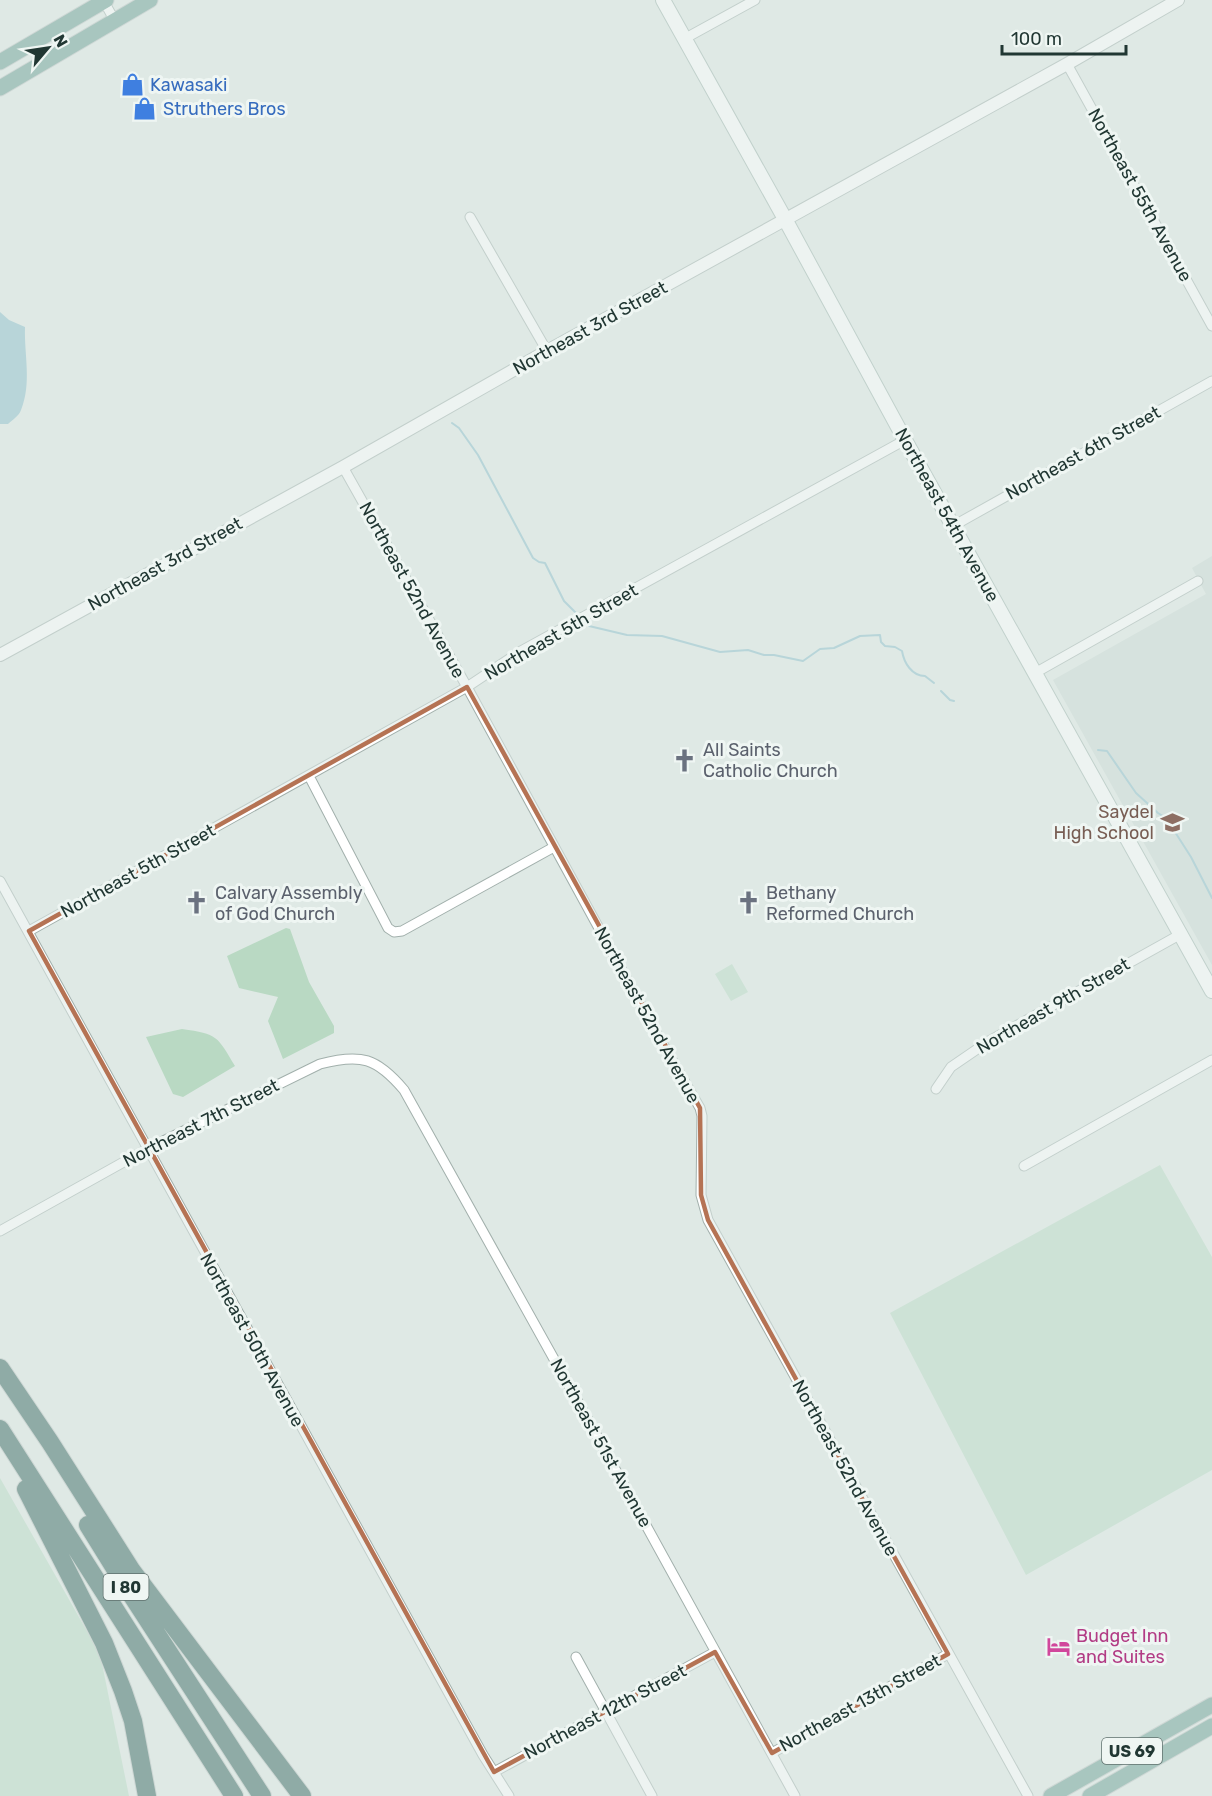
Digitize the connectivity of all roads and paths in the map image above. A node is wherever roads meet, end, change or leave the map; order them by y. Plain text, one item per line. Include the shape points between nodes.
1 (105, 0) edge
2 (150, 0) edge
3 (663, 0) edge
4 (755, 0) edge
5 (1178, 0) edge
6 (115, 21) junction
7 (684, 39) junction
8 (0, 62) edge
9 (1068, 64) junction
10 (0, 88) edge
11 (470, 217) dead end
12 (785, 219) junction
13 (1212, 326) edge
14 (547, 351) junction
15 (1212, 381) edge
16 (905, 440) junction
17 (343, 466) junction
18 (953, 526) junction
19 (1198, 581) dead end
20 (0, 655) edge
21 (1035, 674) junction
22 (467, 687) junction
23 (309, 776) junction
24 (554, 847) junction
25 (0, 881) edge
26 (29, 931) junction
27 (1181, 934) junction
28 (1212, 991) edge
29 (1212, 1060) edge
30 (936, 1089) dead end
31 (404, 1090) joint
32 (147, 1149) junction
33 (1024, 1166) dead end
34 (0, 1231) edge
35 (0, 1370) edge
36 (0, 1429) edge
37 (0, 1440) edge
38 (715, 1652) junction
39 (948, 1654) junction
40 (576, 1657) dead end
41 (1212, 1705) edge
42 (607, 1712) junction
43 (1212, 1726) edge
44 (772, 1753) junction
45 (494, 1772) junction
46 (147, 1796) edge
47 (234, 1796) edge
48 (262, 1796) edge
49 (302, 1796) edge
50 (509, 1796) edge
51 (652, 1796) edge
52 (795, 1796) edge
53 (1028, 1796) edge
54 (1051, 1796) edge
55 (1090, 1796) edge

1 - 6 street
1 - 8 main road
2 - 6 main road
3 - 7 main road, Northeast 54th Avenue
4 - 7 street
5 - 9 street, Northeast 3rd Street
6 - 10 main road
7 - 12 main road, Northeast 54th Avenue
9 - 12 street, Northeast 3rd Street
9 - 13 street, Northeast 55th Avenue
11 - 14 street
12 - 14 street, Northeast 3rd Street
12 - 16 main road, Northeast 54th Avenue
14 - 17 street, Northeast 3rd Street
15 - 18 street, Northeast 6th Street
16 - 18 main road, Northeast 54th Avenue
16 - 22 street, Northeast 5th Street via 521,651
17 - 20 street, Northeast 3rd Street
17 - 22 street, Northeast 52nd Avenue
18 - 21 main road, Northeast 54th Avenue
19 - 21 street
21 - 27 main road, Northeast 54th Avenue
22 - 23 street, Northeast 5th Street
22 - 24 street, Northeast 52nd Avenue
23 - 24 street via 387,928 394,932
23 - 26 street, Northeast 5th Street
24 - 39 street, Northeast 52nd Avenue via 700,1108 701,1195 708,1220
25 - 26 street, Northeast 50th Avenue
26 - 32 street, Northeast 50th Avenue
27 - 28 main road, Northeast 54th Avenue
27 - 30 street, Northeast 9th Street via 989,1041 951,1067
29 - 33 street
31 - 32 street, Northeast 7th Street via 393,1076 368,1060 337,1060 304,1071
31 - 38 street, Northeast 51st Avenue
32 - 34 street, Northeast 7th Street
32 - 45 street, Northeast 50th Avenue
35 - 48 highway, I 80 via 127,1588
35 - 49 highway via 132,1571
36 - 47 highway
37 - 46 highway via 104,1643 133,1720
38 - 42 street, Northeast 12th Street
38 - 44 street, Northeast 51st Avenue
39 - 44 street, Northeast 13th Street
39 - 53 street, Northeast 52nd Avenue
40 - 42 street
41 - 54 main road, US 69
42 - 45 street, Northeast 12th Street
42 - 51 street
43 - 55 main road, US 69
44 - 52 street, Northeast 51st Avenue
45 - 50 street, Northeast 50th Avenue

